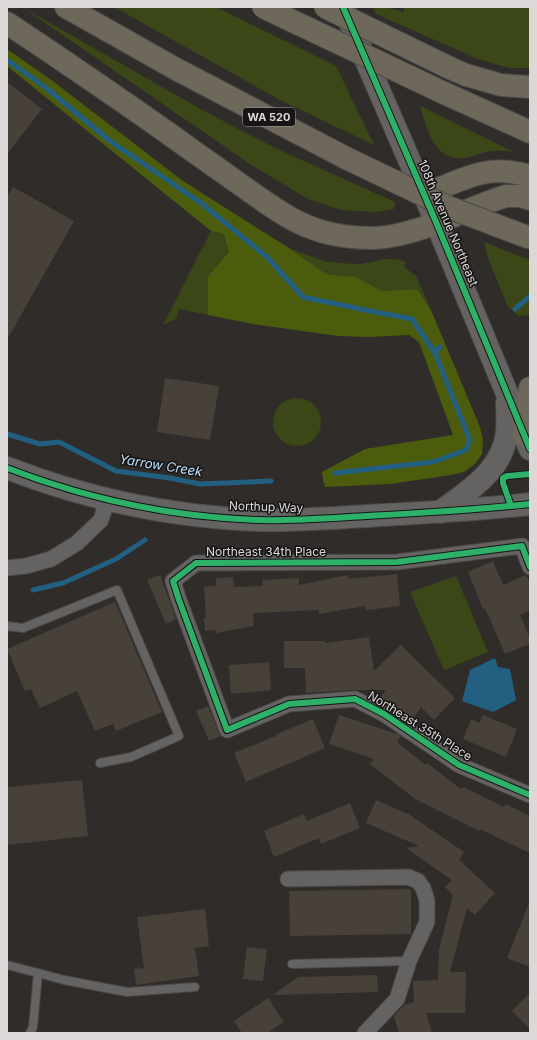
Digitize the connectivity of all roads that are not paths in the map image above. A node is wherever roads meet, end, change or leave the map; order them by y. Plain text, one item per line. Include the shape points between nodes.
1 (66, 7) edge
2 (263, 7) edge
3 (325, 7) edge
4 (343, 7) edge
5 (7, 23) edge
6 (530, 87) edge
7 (530, 132) edge
8 (530, 176) edge
9 (424, 195) junction
10 (530, 199) edge
11 (436, 222) junction
12 (530, 238) edge
13 (530, 388) edge
14 (507, 392) junction
15 (527, 442) edge
16 (7, 468) edge
17 (106, 500) junction
18 (530, 504) edge
19 (440, 512) junction
20 (530, 567) edge
21 (7, 568) edge
22 (7, 626) edge
23 (226, 730) joint
24 (100, 763) dead end
25 (530, 795) edge
26 (288, 879) dead end
27 (409, 961) junction
28 (292, 964) dead end
29 (7, 965) edge
30 (38, 973) junction
31 (195, 988) dead end
32 (30, 1033) edge
33 (366, 1033) edge

1 - 12 highway, WA 520, bridge via 176,69 346,158 448,207
2 - 7 highway, bridge
3 - 6 highway, bridge via 466,75 501,85
4 - 9 main road, 108th Avenue Northeast
5 - 11 highway via 295,221 330,234 367,238 400,234
8 - 9 highway via 493,170 475,174
9 - 11 main road, 108th Avenue Northeast
10 - 11 highway via 506,196
11 - 14 main road, 108th Avenue Northeast
13 - 15 highway
14 - 15 main road, 108th Avenue Northeast
14 - 19 main road via 507,432 499,458 483,479
16 - 17 main road, Northup Way
17 - 19 main road, Northup Way via 188,514 258,520
17 - 21 street via 102,520 77,543 51,558 26,566
18 - 19 main road, Northup Way
20 - 23 street, Northeast 34th Place via 522,546 397,562 196,563 173,581
22 - 24 lane via 23,628 116,590 179,736 131,757
23 - 25 street, Northeast 35th Place via 289,704 355,699 384,714 459,765
26 - 27 street via 408,877 418,881 427,900 427,922
27 - 28 lane
27 - 33 street via 397,999
29 - 30 lane
30 - 31 lane via 127,992
30 - 32 lane via 33,1027

